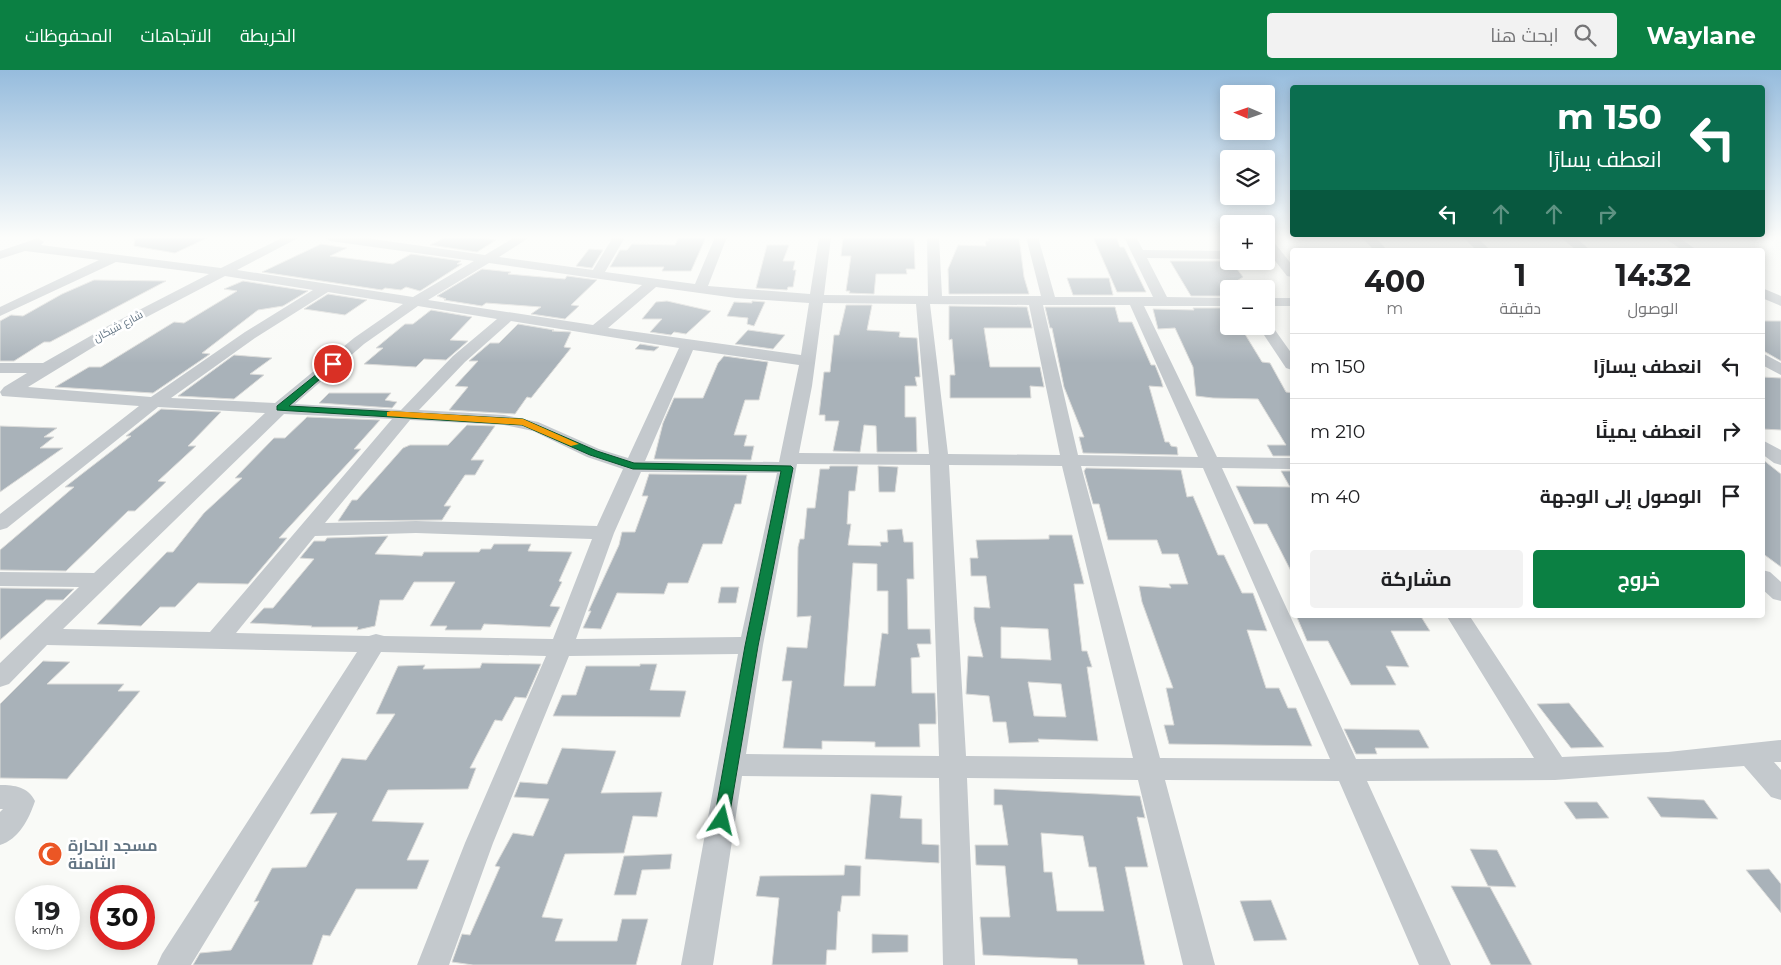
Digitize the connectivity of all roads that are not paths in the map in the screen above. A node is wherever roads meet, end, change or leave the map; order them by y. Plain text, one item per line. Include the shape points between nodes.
1 (69, 279) edge
2 (211, 279) edge
3 (270, 279) edge
4 (454, 279) edge
5 (631, 279) edge
6 (704, 279) edge
7 (818, 279) edge
8 (930, 279) edge
9 (1039, 279) edge
10 (1151, 279) edge
11 (654, 282) junction
12 (327, 287) junction
13 (699, 290) junction
14 (1765, 294) edge
15 (815, 299) junction
16 (929, 300) junction
17 (416, 301) junction
18 (1042, 301) junction
19 (1135, 301) junction
20 (1162, 301) junction
21 (1220, 302) edge
22 (1275, 302) edge
23 (1290, 302) edge
24 (1781, 303) edge
25 (1765, 304) edge
26 (0, 312) edge
27 (508, 316) junction
28 (595, 331) junction
29 (1271, 335) edge
30 (688, 344) junction
31 (1765, 360) edge
32 (807, 361) junction
33 (1290, 362) edge
34 (0, 368) edge
35 (44, 368) junction
36 (1781, 370) edge
37 (5, 393) edge
38 (154, 402) junction
39 (280, 408) junction
40 (405, 415) junction
41 (1765, 440) edge
42 (1781, 440) edge
43 (1765, 446) edge
44 (1781, 459) edge
45 (939, 460) junction
46 (1070, 460) junction
47 (1210, 462) junction
48 (788, 463) junction
49 (1290, 463) edge
50 (633, 466) junction
51 (0, 524) edge
52 (308, 530) junction
53 (604, 533) junction
54 (0, 579) edge
55 (99, 580) junction
56 (1765, 580) edge
57 (1781, 594) edge
58 (1460, 618) edge
59 (42, 636) junction
60 (217, 640) junction
61 (376, 642) junction
62 (751, 646) junction
63 (560, 648) junction
64 (0, 678) edge
65 (1781, 751) edge
66 (1751, 755) junction
67 (731, 765) junction
68 (953, 766) junction
69 (1555, 769) junction
70 (1149, 770) junction
71 (1349, 770) junction
72 (1781, 789) edge
73 (0, 797) edge
74 (0, 833) edge
75 (173, 965) edge
76 (433, 965) edge
77 (697, 965) edge
78 (959, 965) edge
79 (1199, 965) edge
80 (1435, 965) edge

1 - 26 street
2 - 35 street, شارع شيكان
3 - 12 street
4 - 17 street
5 - 11 street
6 - 13 street
7 - 15 street
8 - 16 street
9 - 18 street
10 - 20 street
11 - 13 street
11 - 28 street
12 - 17 street
12 - 38 street via 250,335
13 - 15 street
14 - 24 street
15 - 16 street
15 - 32 street
16 - 18 street
16 - 45 street
17 - 27 street
17 - 39 street via 359,341
18 - 19 street
18 - 46 street
19 - 20 street
19 - 47 street
20 - 21 street
22 - 23 street
24 - 25 street
27 - 28 street
27 - 40 street
28 - 30 street
29 - 33 street
30 - 32 street
30 - 50 street
31 - 36 street
32 - 48 street
34 - 35 street
35 - 37 street, شارع شيكان
37 - 38 street
38 - 39 street
38 - 51 street
39 - 40 street
39 - 55 street
40 - 50 street via 523,422 593,453
40 - 52 street
41 - 42 street
43 - 44 street
45 - 46 street
45 - 48 street
45 - 68 street
46 - 47 street
46 - 70 street
47 - 49 street
47 - 71 street
48 - 50 street
48 - 62 street
50 - 53 street
52 - 53 street via 416,527
52 - 60 street
53 - 63 street
54 - 55 street
55 - 59 street
56 - 57 street
58 - 69 street
59 - 60 street
59 - 64 street
60 - 61 street
61 - 63 street
61 - 75 street
62 - 63 street
62 - 67 street
63 - 76 street
65 - 66 street
66 - 69 street
66 - 72 street
67 - 68 street
67 - 77 street
68 - 70 street
68 - 78 street
69 - 71 street
70 - 71 street
70 - 79 street
71 - 80 street
73 - 74 street via 21,801 17,812

